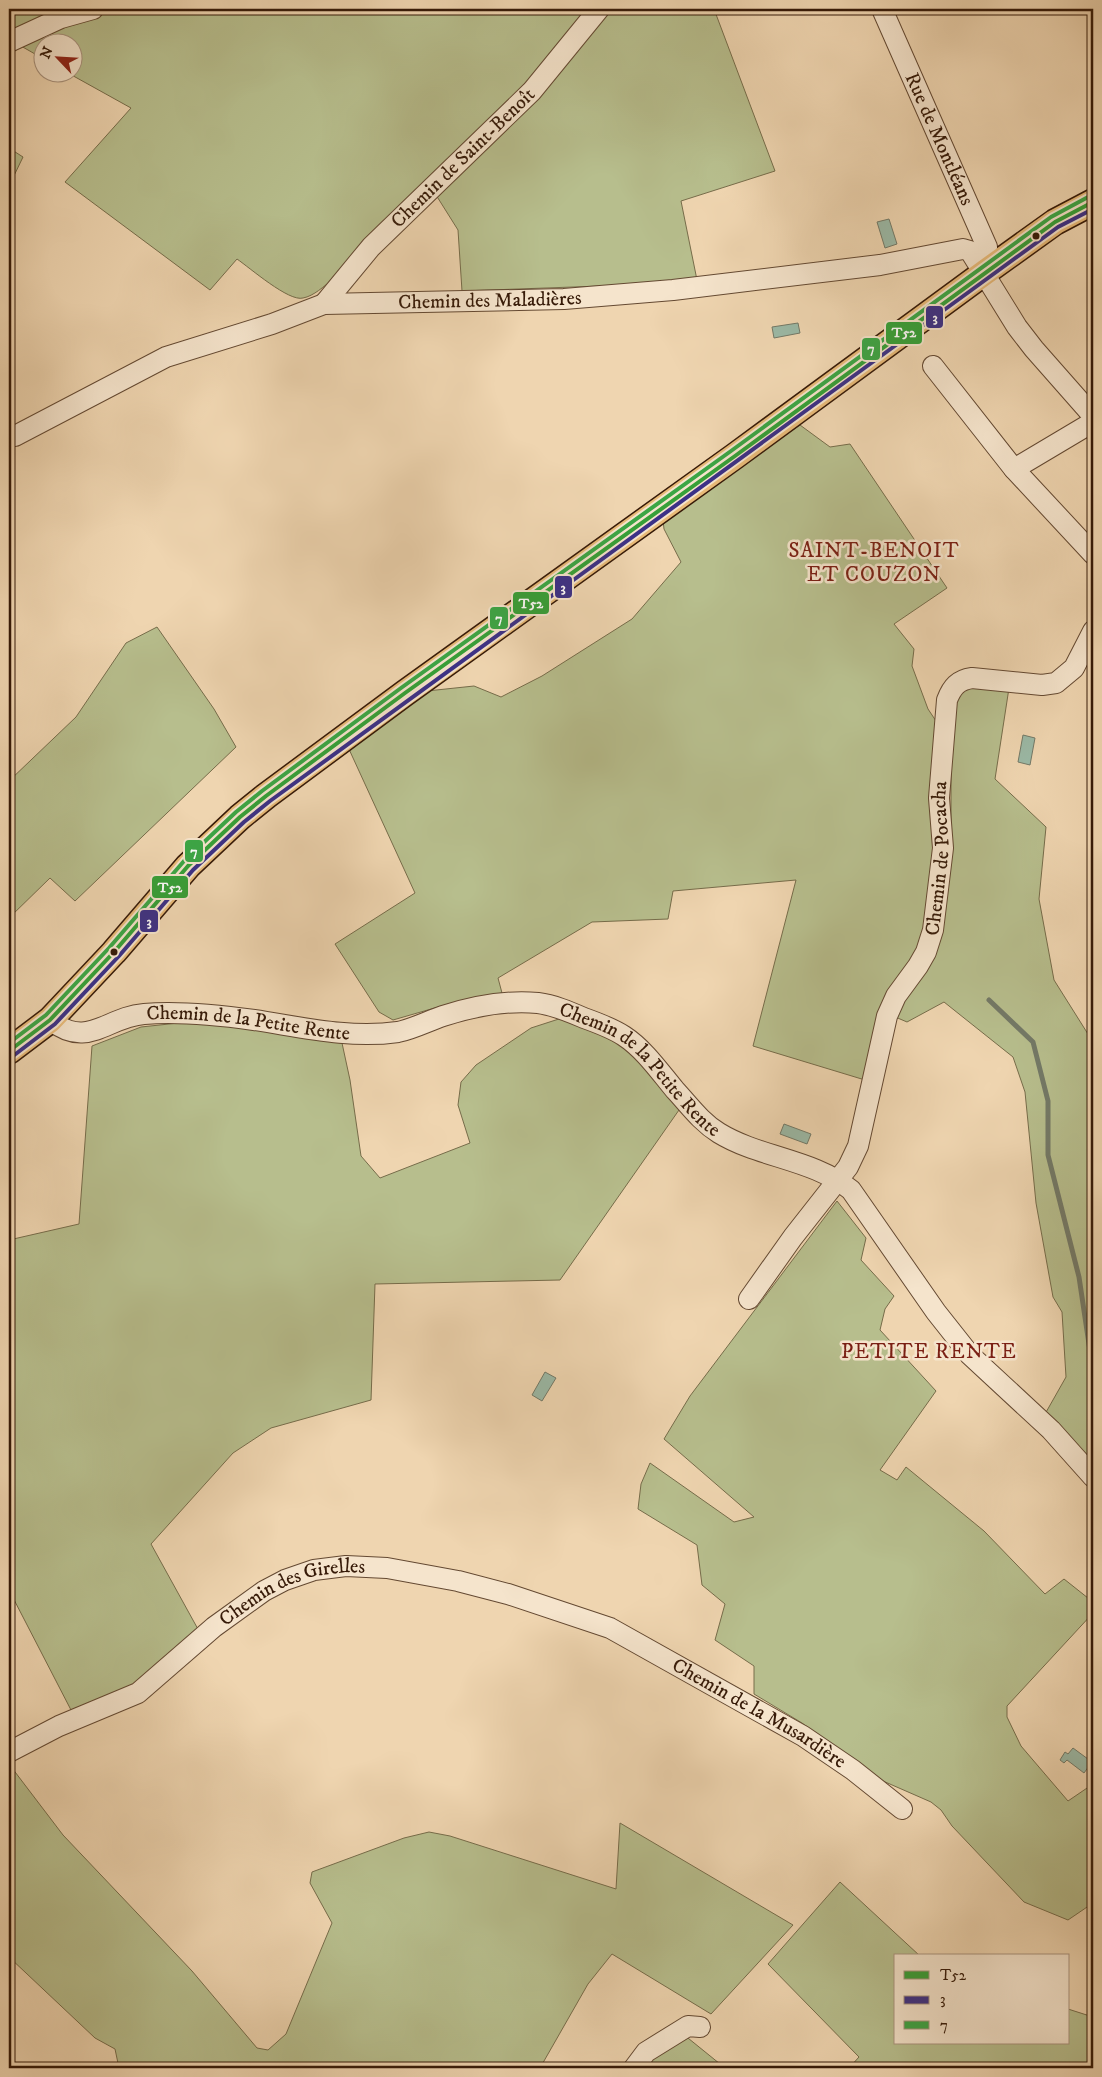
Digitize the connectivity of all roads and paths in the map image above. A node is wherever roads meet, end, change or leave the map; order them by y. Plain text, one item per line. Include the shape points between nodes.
1 (93, 9) edge
2 (599, 9) edge
3 (882, 9) edge
4 (9, 42) edge
5 (1093, 202) edge
6 (984, 273) junction
7 (324, 304) junction
8 (933, 366) dead end
9 (1093, 416) edge
10 (1093, 422) edge
11 (9, 437) edge
12 (1014, 469) junction
13 (1093, 554) edge
14 (1093, 631) edge
15 (50, 1020) junction
16 (9, 1051) edge
17 (838, 1178) junction
18 (749, 1299) dead end
19 (1093, 1477) edge
20 (610, 1628) joint
21 (9, 1752) edge
22 (902, 1809) dead end
23 (700, 2027) dead end
24 (634, 2068) edge

1 - 4 street via 61,18
2 - 7 street, Chemin de Saint-Benoît via 532,91 371,246
3 - 6 street, Rue de Montléans via 987,247
5 - 6 main road via 1055,222
6 - 7 street, Chemin des Maladières via 970,251 963,250 880,264 584,298
6 - 9 street, Chemin des Maladières via 1017,327
6 - 15 main road via 382,710 240,817 188,866
7 - 11 street, Chemin des Maladières via 166,357
8 - 12 street
10 - 12 street
12 - 13 street
14 - 17 street, Chemin de Pocacha via 1074,668 1056,683 1042,685 972,678 964,679 951,690 941,761 939,798 943,848 933,930 926,952 896,996 887,1016 858,1146 848,1167
15 - 16 main road
15 - 17 street, Chemin de la Petite Rente via 74,1034 94,1031 142,1014 192,1014 353,1034 399,1032 444,1016 497,1003 538,1003 626,1037 702,1121 719,1134
17 - 18 street
17 - 19 street, Chemin de la Petite Rente via 851,1190 970,1355 1051,1430
20 - 21 street, Chemin des Girelles via 458,1581 387,1568 346,1566 314,1570 271,1587 238,1609 138,1693 59,1726
20 - 22 street, Chemin de la Musardière via 803,1736
23 - 24 street via 688,2026 646,2052

